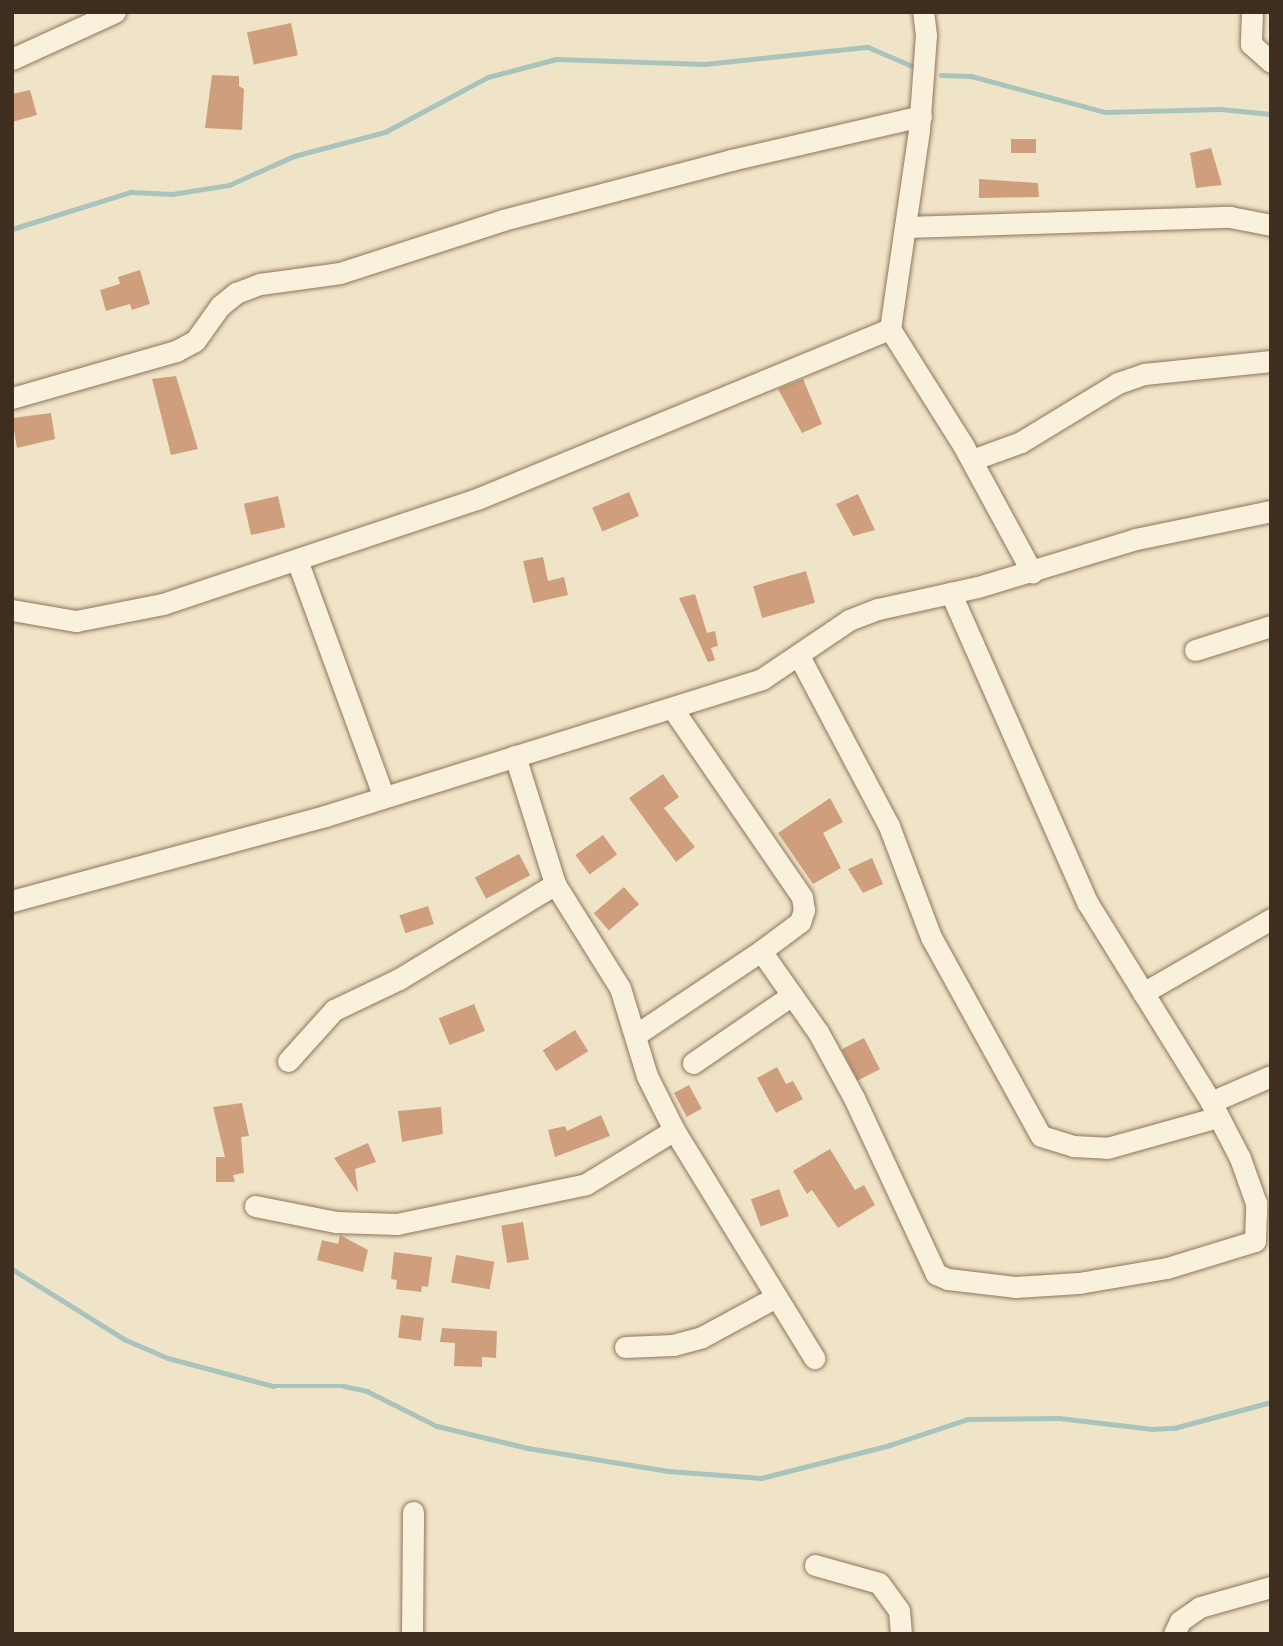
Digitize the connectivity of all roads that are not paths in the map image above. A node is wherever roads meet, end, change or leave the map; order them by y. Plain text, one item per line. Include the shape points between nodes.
1 (115, 12) edge
2 (923, 12) edge
3 (1252, 12) edge
4 (12, 58) edge
5 (1271, 62) edge
6 (921, 116) junction
7 (1271, 225) edge
8 (906, 227) junction
9 (890, 329) junction
10 (1271, 361) edge
11 (12, 398) edge
12 (972, 460) junction
13 (1271, 511) edge
14 (297, 560) junction
15 (1032, 572) junction
16 (951, 593) junction
17 (12, 610) edge
18 (1271, 626) edge
19 (1195, 650) dead end
20 (799, 656) junction
21 (671, 708) junction
22 (515, 756) junction
23 (383, 795) junction
24 (555, 884) junction
25 (12, 901) edge
26 (1271, 919) edge
27 (761, 951) junction
28 (1143, 993) junction
29 (792, 995) junction
30 (636, 1034) junction
31 (288, 1061) dead end
32 (693, 1063) dead end
33 (1271, 1076) edge
34 (1215, 1109) junction
35 (674, 1129) junction
36 (255, 1206) dead end
37 (1263, 1241) edge
38 (776, 1297) junction
39 (625, 1347) dead end
40 (814, 1358) dead end
41 (413, 1512) dead end
42 (815, 1565) dead end
43 (1271, 1587) edge
44 (412, 1634) edge
45 (901, 1634) edge
46 (1174, 1634) edge

1 - 4 street
2 - 6 street
3 - 5 street via 1251,44
6 - 8 street
6 - 11 street via 502,220 340,273 260,284 228,300 195,341 176,351
7 - 8 street via 1230,217
8 - 9 street
9 - 12 street
9 - 14 street via 477,499
10 - 12 street via 1144,374 1118,383 1021,442
12 - 15 street
13 - 15 street via 1136,539
14 - 17 street via 163,604 101,618 76,621
14 - 23 street
15 - 16 street
16 - 20 street via 849,620
16 - 28 street via 1087,902
18 - 19 street
20 - 21 street via 762,679
20 - 34 street via 889,826 931,937 1041,1136 1073,1146 1107,1148
21 - 22 street
21 - 27 street via 802,897 800,922
22 - 23 street
22 - 24 street
23 - 25 street via 325,816
24 - 30 street via 620,988
24 - 31 street via 399,979 334,1010
26 - 28 street
27 - 29 street
27 - 30 street
28 - 34 street
29 - 32 street
29 - 37 street via 854,1098 936,1274 1015,1287 1049,1286 1167,1268
30 - 35 street via 647,1076
33 - 34 street
34 - 37 street via 1256,1203
35 - 36 street via 586,1184 397,1224 336,1222
35 - 38 street
38 - 39 street via 702,1337 673,1345
38 - 40 street
41 - 44 street
42 - 45 street via 879,1583 899,1612
43 - 46 street via 1200,1608 1180,1621

